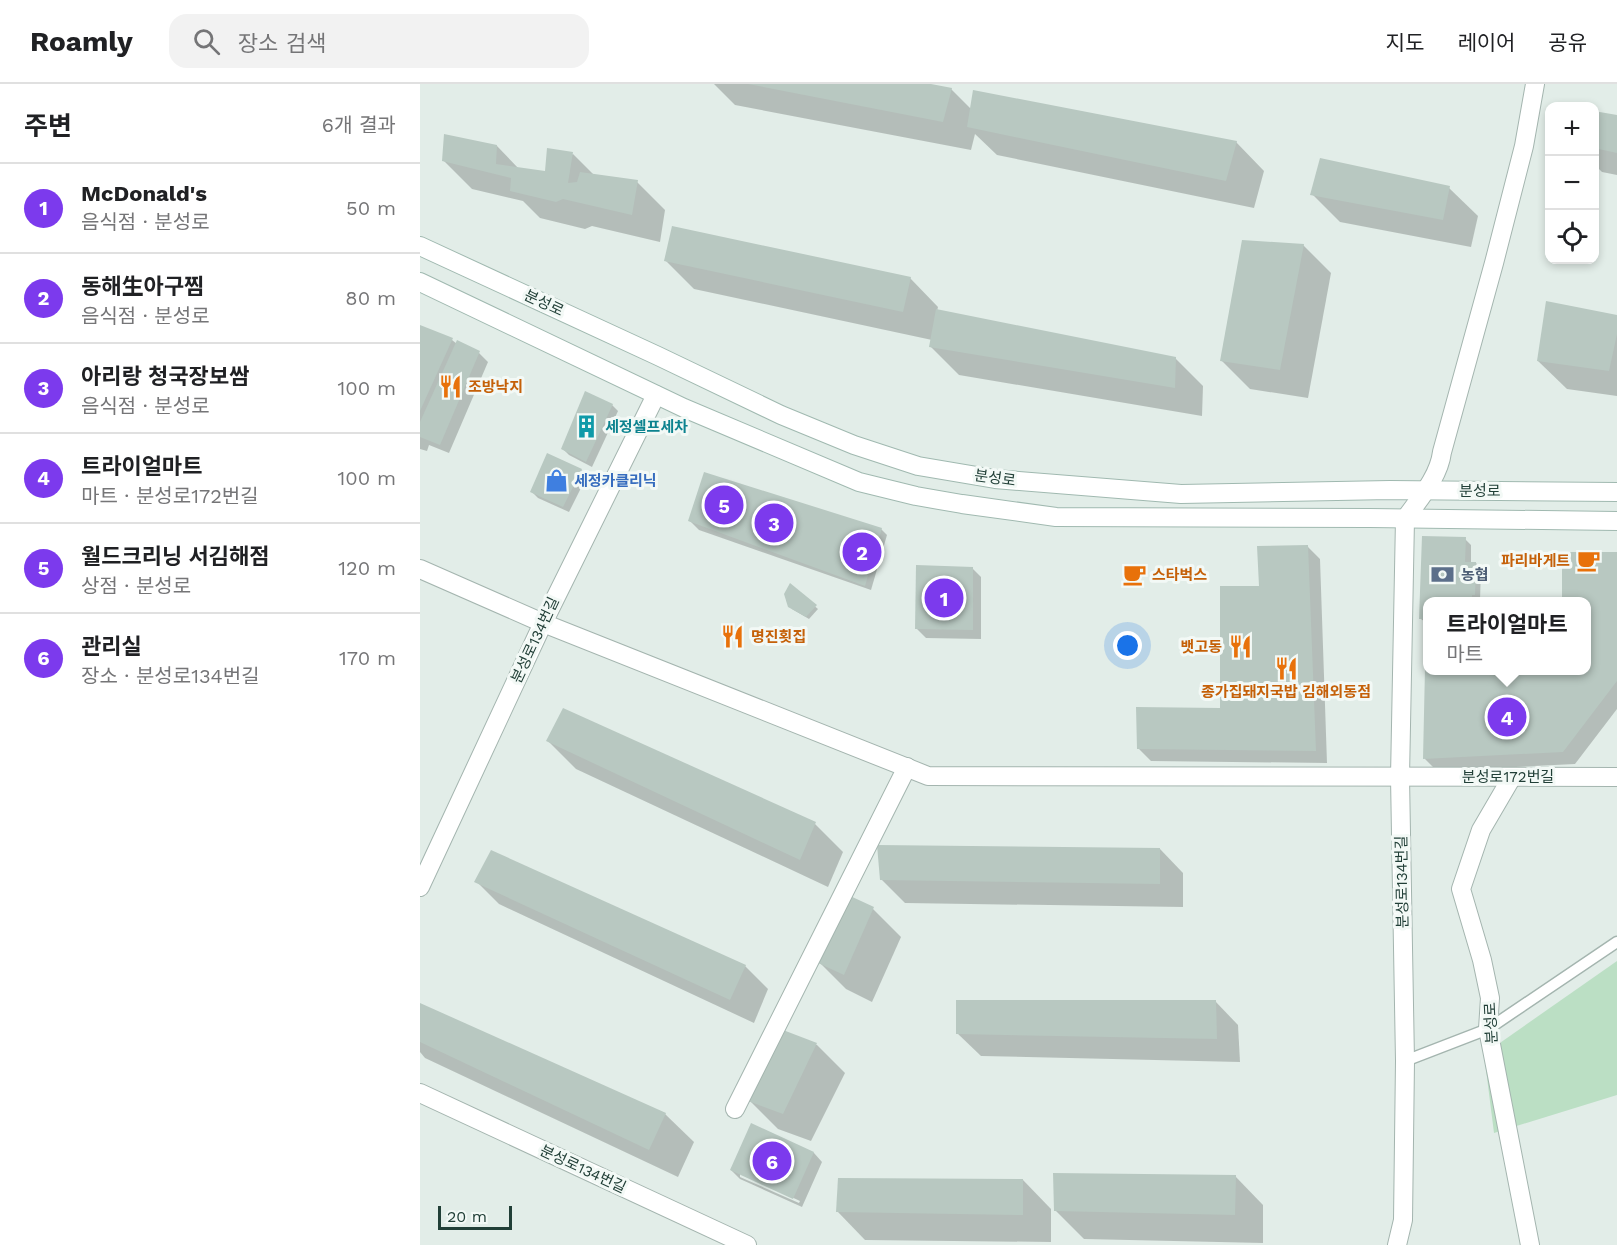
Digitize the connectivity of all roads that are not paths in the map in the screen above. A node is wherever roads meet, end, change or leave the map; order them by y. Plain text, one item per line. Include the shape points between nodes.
1 (1535, 84) edge
2 (420, 246) edge
3 (420, 282) edge
4 (656, 395) junction
5 (1425, 491) junction
6 (1617, 492) edge
7 (1405, 519) junction
8 (1617, 521) edge
9 (420, 569) edge
10 (543, 623) junction
11 (907, 767) junction
12 (1400, 777) junction
13 (1512, 777) junction
14 (1617, 777) edge
15 (420, 887) edge
16 (1617, 942) edge
17 (1488, 1029) junction
18 (1405, 1061) junction
19 (420, 1093) edge
20 (735, 1109) dead end
21 (747, 1245) edge
22 (1397, 1245) edge
23 (1530, 1245) edge

1 - 5 street via 1524,146 1440,464
2 - 5 street, 분성로 via 781,415 918,466 995,479 1181,494
3 - 4 street, 분성로
4 - 7 street, 분성로 via 859,482 962,504 1056,517
4 - 10 street, 분성로134번길
5 - 6 street, 분성로
5 - 7 street
7 - 8 street, 분성로
7 - 12 street, 분성로134번길
9 - 10 street, 분성로172번길
10 - 11 street, 분성로172번길
10 - 15 street, 분성로134번길
11 - 12 street, 분성로172번길 via 928,776
11 - 20 street
12 - 13 street, 분성로172번길
12 - 18 street, 분성로134번길
13 - 14 street, 분성로172번길
13 - 17 street, 분성로 via 1481,830 1461,889 1490,998
16 - 17 lane
17 - 18 lane
17 - 23 street, 분성로
18 - 22 street, 분성로134번길 via 1403,1220
19 - 21 street, 분성로134번길

